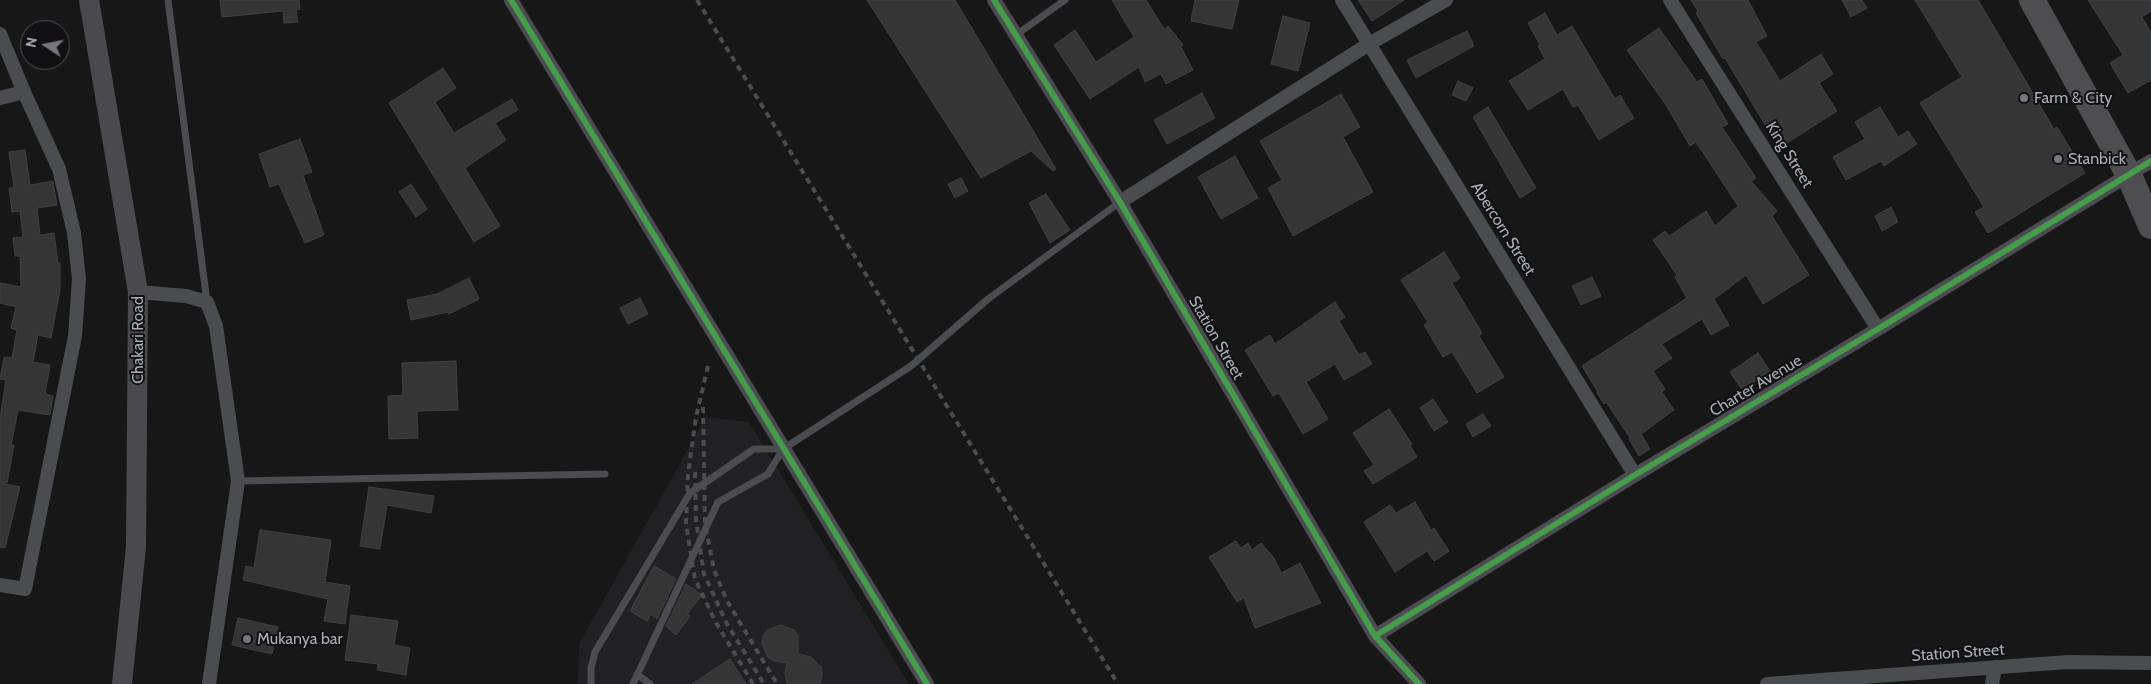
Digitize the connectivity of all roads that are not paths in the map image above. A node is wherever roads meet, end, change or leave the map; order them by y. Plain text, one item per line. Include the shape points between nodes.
1 (89, 0) edge
2 (168, 0) edge
3 (511, 0) edge
4 (994, 0) edge
5 (1065, 0) edge
6 (1342, 0) edge
7 (1446, 0) edge
8 (1670, 0) edge
9 (2032, 0) edge
10 (0, 34) edge
11 (1016, 34) junction
12 (1369, 44) junction
13 (24, 92) junction
14 (0, 98) edge
15 (2151, 161) edge
16 (2129, 174) junction
17 (1120, 202) junction
18 (2151, 226) edge
19 (138, 292) junction
20 (207, 302) junction
21 (1878, 329) junction
22 (783, 449) junction
23 (605, 474) dead end
24 (1635, 475) junction
25 (238, 481) junction
26 (0, 585) edge
27 (1375, 636) junction
28 (2151, 663) edge
29 (1995, 668) junction
30 (638, 674) junction
31 (122, 684) edge
32 (209, 684) edge
33 (591, 684) edge
34 (633, 684) edge
35 (650, 684) edge
36 (927, 684) edge
37 (1419, 684) edge
38 (1767, 684) edge
39 (1992, 684) edge

1 - 19 main road, Chakari Road
2 - 20 lane
3 - 22 street
4 - 11 street, Station Street
5 - 11 lane
6 - 12 street, Abercorn Street
7 - 12 street
8 - 21 street, King Street
9 - 16 highway
10 - 13 street
11 - 17 street, Station Street
12 - 17 street
12 - 24 street, Abercorn Street
13 - 14 street
13 - 26 street via 59,169 74,233 79,279 75,336 25,589
15 - 16 street, Charter Avenue
16 - 18 highway
16 - 21 street, Charter Avenue
17 - 22 lane via 988,299 911,366
17 - 27 street, Station Street
19 - 20 street via 186,296
19 - 31 main road, Chakari Road via 136,547
20 - 25 street via 216,326
21 - 24 street, Charter Avenue
22 - 30 lane via 768,474 718,502
22 - 33 lane via 754,449 690,493 595,652
22 - 36 street
23 - 25 lane
24 - 27 street, Charter Avenue
25 - 32 street
27 - 37 street, Station Street
28 - 29 street, Station Street via 2068,662
29 - 38 street, Station Street
29 - 39 street
30 - 34 lane
30 - 35 lane

